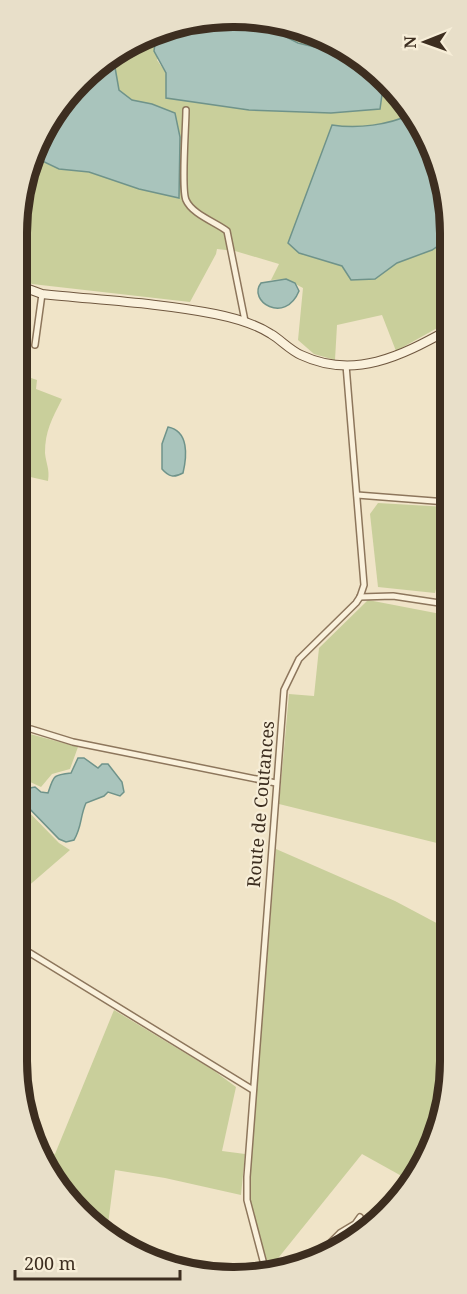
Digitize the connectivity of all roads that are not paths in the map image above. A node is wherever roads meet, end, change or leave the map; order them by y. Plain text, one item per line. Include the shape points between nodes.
1 (186, 110) dead end
2 (27, 288) edge
3 (42, 294) junction
4 (245, 321) junction
5 (440, 334) edge
6 (35, 345) dead end
7 (346, 365) junction
8 (357, 495) junction
9 (440, 501) edge
10 (360, 597) junction
11 (440, 603) edge
12 (32, 729) dead end
13 (276, 783) junction
14 (27, 951) edge
15 (253, 1090) junction
16 (360, 1217) dead end
17 (330, 1243) edge
18 (264, 1264) edge

1 - 4 street via 186,200 227,231
2 - 3 street
3 - 4 street
3 - 6 street
4 - 7 street via 271,333 300,354
5 - 7 street via 391,359
7 - 8 street
8 - 9 street
8 - 10 street via 364,585
10 - 11 street via 393,596
10 - 13 street, Route de Coutances via 299,659 291,673 284,690
12 - 13 street via 73,742
13 - 15 street, Route de Coutances
14 - 15 street
15 - 18 street, Route de Coutances via 246,1200
16 - 17 street

